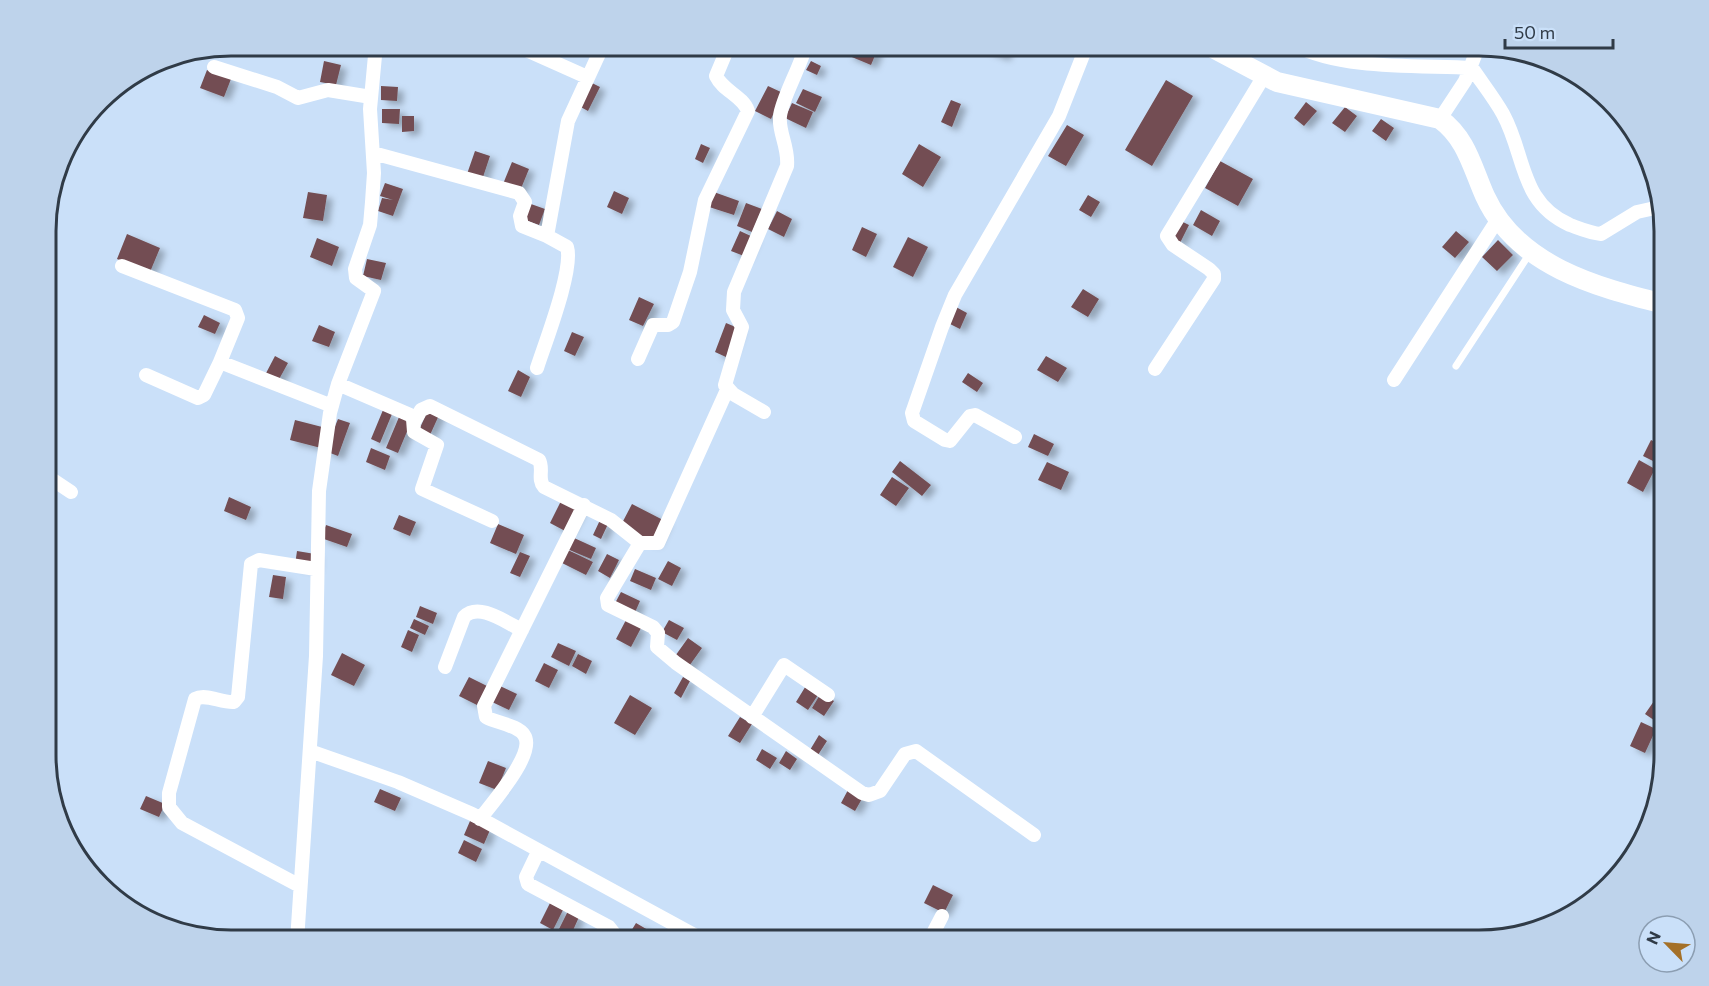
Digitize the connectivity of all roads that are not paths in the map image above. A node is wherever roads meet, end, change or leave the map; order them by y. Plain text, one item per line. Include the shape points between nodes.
1 (375, 56) edge
2 (540, 56) edge
3 (598, 56) edge
4 (724, 56) edge
5 (803, 56) edge
6 (1083, 56) edge
7 (1227, 56) edge
8 (1320, 56) edge
9 (1476, 56) edge
10 (214, 67) dead end
11 (1472, 68) junction
12 (1264, 76) junction
13 (587, 77) junction
14 (371, 97) junction
15 (1440, 119) junction
16 (373, 153) junction
17 (1652, 209) edge
18 (1498, 219) junction
19 (547, 236) junction
20 (1530, 252) junction
21 (122, 266) dead end
22 (1653, 301) edge
23 (638, 359) dead end
24 (220, 362) junction
25 (1456, 366) dead end
26 (537, 368) dead end
27 (1155, 369) dead end
28 (146, 375) dead end
29 (1394, 380) dead end
30 (338, 384) junction
31 (727, 390) junction
32 (332, 406) junction
33 (764, 412) dead end
34 (414, 422) junction
35 (1015, 437) dead end
36 (55, 482) edge
37 (71, 492) dead end
38 (584, 505) junction
39 (492, 521) dead end
40 (640, 543) junction
41 (316, 569) junction
42 (522, 630) junction
43 (445, 667) dead end
44 (828, 695) dead end
45 (752, 717) junction
46 (310, 751) junction
47 (480, 819) junction
48 (1034, 835) dead end
49 (538, 852) junction
50 (300, 886) junction
51 (942, 916) dead end
52 (300, 930) edge
53 (612, 930) edge
54 (684, 930) edge
55 (934, 930) edge

1 - 14 street
2 - 13 street
3 - 13 street
4 - 23 street via 716,76 748,111 705,200 690,272 673,322 653,325
5 - 31 street via 780,111 787,166 734,292 733,310 742,327 725,379
6 - 35 street via 1059,116 955,295 912,413 914,421 945,440 954,438 970,416 975,415
7 - 12 main road
8 - 11 street
9 - 11 street
10 - 14 street via 277,87 298,98 328,90
11 - 15 street
11 - 17 street via 1503,114 1524,174 1547,212 1586,232 1601,234 1637,212
12 - 15 main road via 1298,88
12 - 27 street via 1167,236 1173,245 1209,269 1214,279
13 - 19 street via 564,134
14 - 16 street
15 - 18 main road via 1463,143
16 - 19 street via 519,193 525,202 520,216 522,226
16 - 30 street via 370,225 355,269 356,278 374,291
18 - 20 main road
18 - 29 street
19 - 26 street via 567,247 568,257
20 - 22 main road via 1584,280
20 - 25 lane
21 - 24 street via 238,312
24 - 28 street via 204,395 198,398
24 - 32 street
30 - 32 street
30 - 34 street via 406,413
31 - 33 street
31 - 40 street via 658,543
32 - 41 street via 318,500
34 - 38 street via 426,406 439,409 539,460 544,487
34 - 39 street via 414,432 437,445 422,489
36 - 37 street
38 - 40 street
38 - 42 street
40 - 45 street via 607,598 608,605 653,627 658,633 657,647
41 - 46 street
41 - 50 street via 259,560 251,564 238,697 234,702 195,699 169,807 182,823
42 - 43 street via 477,610 469,611
42 - 47 street via 484,711 494,722 524,734 527,750
44 - 45 street via 784,665
45 - 48 street via 869,795 880,791 905,754 916,751
46 - 47 street via 398,782
46 - 50 street
47 - 49 street
49 - 53 street via 526,877 528,884
49 - 54 street
50 - 52 street
51 - 55 street

